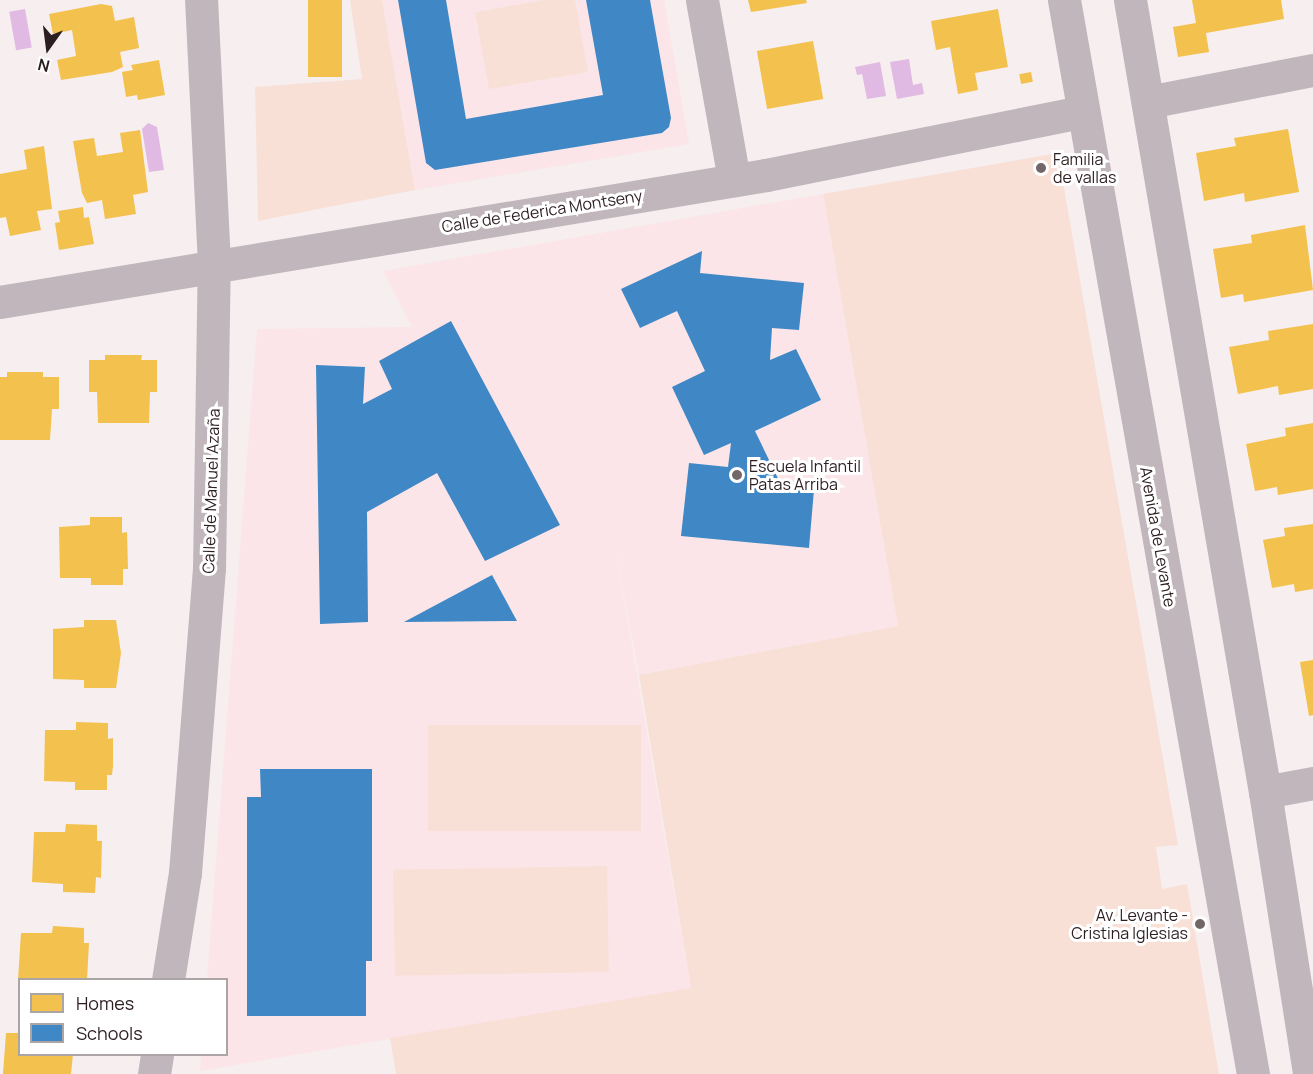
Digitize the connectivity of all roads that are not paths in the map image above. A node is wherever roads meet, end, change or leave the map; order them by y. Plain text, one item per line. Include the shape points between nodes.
1 (201, 0) edge
2 (702, 0) edge
3 (1064, 0) edge
4 (1130, 0) edge
5 (1313, 70) edge
6 (1149, 102) junction
7 (1082, 112) junction
8 (734, 180) junction
9 (214, 264) junction
10 (0, 302) edge
11 (1313, 783) edge
12 (1265, 792) junction
13 (168, 978) edge
14 (157, 1056) edge
15 (154, 1074) edge
16 (1253, 1074) edge
17 (1309, 1074) edge

1 - 9 street, Calle de Manuel Azaña
2 - 8 street
3 - 7 street, Avenida de Levante
4 - 6 street
5 - 6 street
6 - 12 street
7 - 8 street, Calle de Federica Montseny
7 - 16 street, Avenida de Levante
8 - 9 street, Calle de Federica Montseny
9 - 10 street, Calle de Federica Montseny
9 - 13 street, Calle de Manuel Azaña via 209,569 185,873
11 - 12 street
12 - 17 street
14 - 15 street

